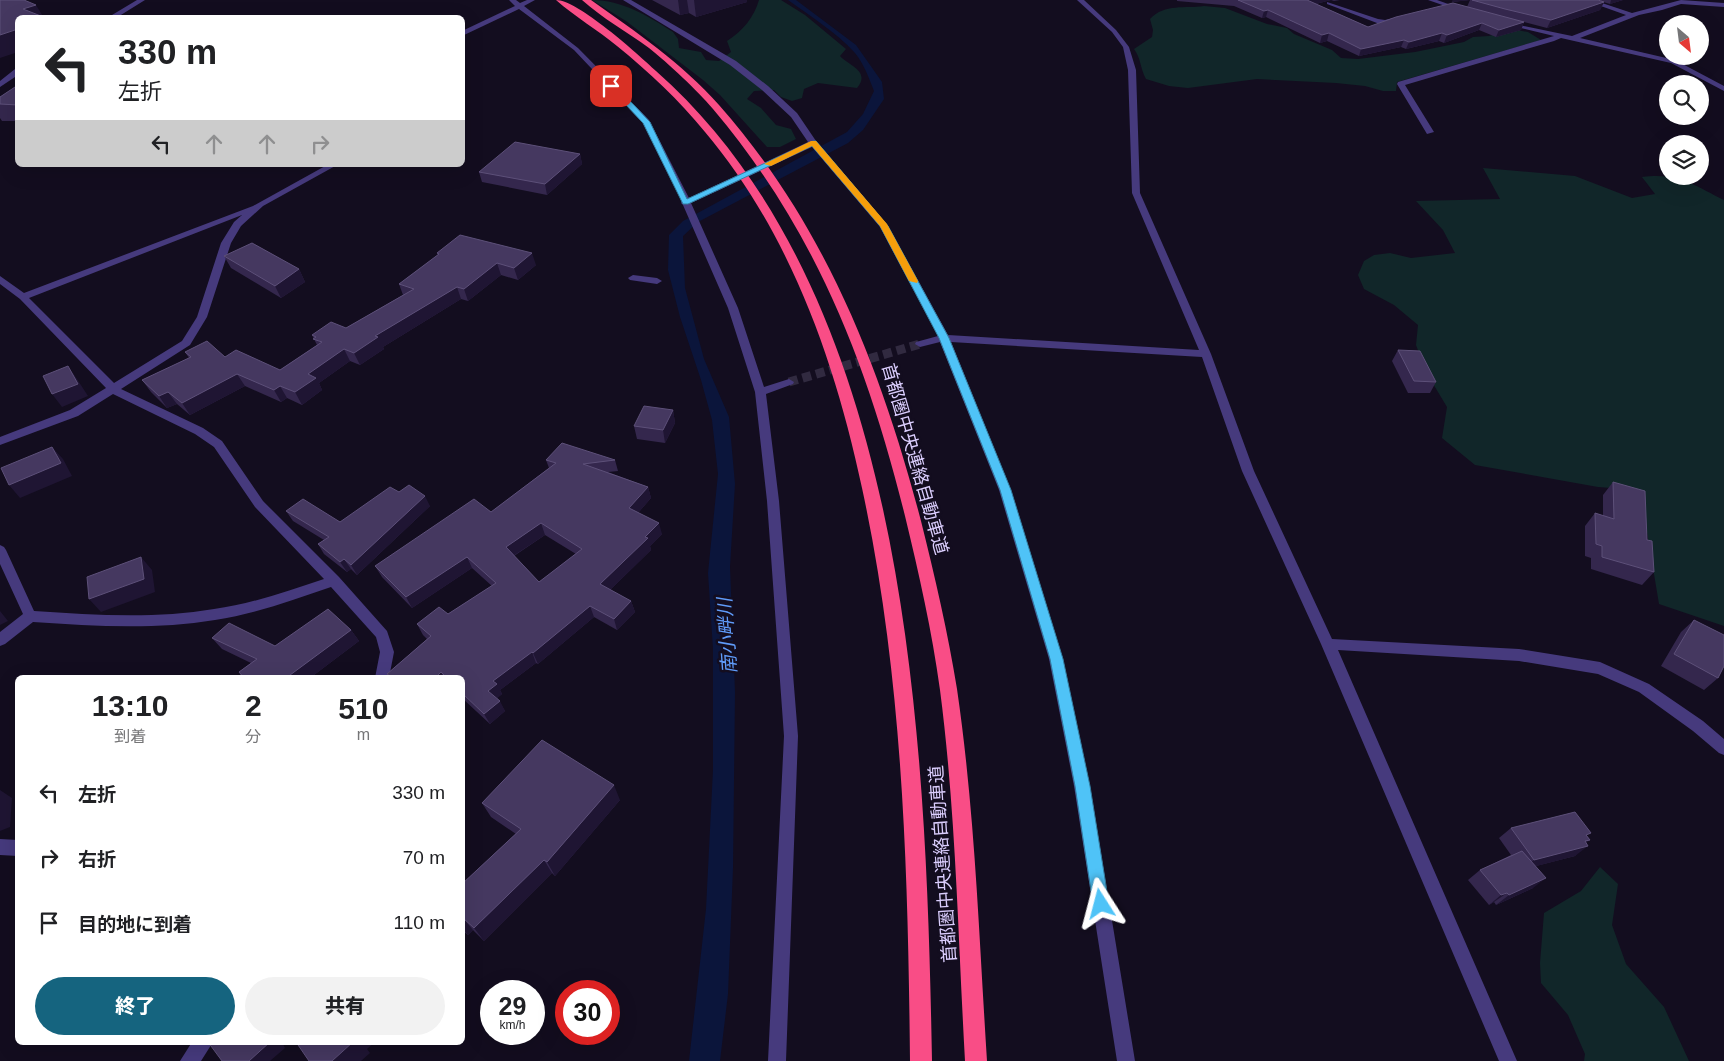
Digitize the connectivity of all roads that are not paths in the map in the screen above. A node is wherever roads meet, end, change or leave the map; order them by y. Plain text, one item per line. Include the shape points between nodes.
1 (142, 0) edge
2 (512, 0) edge
3 (532, 0) edge
4 (560, 0) edge
5 (586, 0) edge
6 (626, 0) edge
7 (1080, 0) edge
8 (1430, 0) edge
9 (1587, 0) edge
10 (1682, 1) edge
11 (1329, 3) dead end
12 (1469, 3) dead end
13 (1455, 4) edge
14 (1724, 4) edge
15 (522, 6) junction
16 (1432, 11) edge
17 (1467, 12) edge
18 (115, 15) edge
19 (1632, 15) junction
20 (1403, 18) edge
21 (1499, 22) edge
22 (465, 33) edge
23 (1560, 35) junction
24 (1573, 38) junction
25 (15, 74) edge
26 (0, 85) edge
27 (1724, 90) edge
28 (1430, 132) dead end
29 (813, 143) junction
30 (329, 167) edge
31 (685, 203) junction
32 (260, 204) junction
33 (633, 278) dead end
34 (0, 279) edge
35 (657, 281) dead end
36 (23, 297) junction
37 (944, 338) junction
38 (920, 344) tunnel mouth
39 (1206, 354) junction
40 (789, 382) tunnel mouth
41 (114, 388) junction
42 (760, 392) junction
43 (0, 441) edge
44 (0, 550) edge
45 (334, 581) junction
46 (30, 616) junction
47 (0, 640) edge
48 (1328, 644) junction
49 (383, 675) edge
50 (1724, 748) edge
51 (0, 847) edge
52 (15, 848) edge
53 (202, 1045) edge
54 (189, 1061) edge
55 (777, 1061) edge
56 (921, 1061) edge
57 (976, 1061) edge
58 (1126, 1061) edge
59 (1508, 1061) edge

1 - 18 street
2 - 15 street
3 - 15 street
4 - 56 highway, 首都圏中央連絡自動車道 via 620,43 684,102 712,133 780,234 808,288 834,358 874,502 893,605 914,817
5 - 57 highway, 首都圏中央連絡自動車道 via 675,66 734,127 805,229 834,284 863,352 908,496 931,597 951,710
6 - 29 street via 733,63 794,115
7 - 39 street via 1114,31 1126,47 1132,70 1136,194
8 - 13 street
9 - 19 street
10 - 14 street
10 - 19 street
11 - 20 street via 1377,21
12 - 13 street
13 - 16 street
13 - 17 street
15 - 22 street
15 - 31 street via 576,49 646,122
19 - 24 street
21 - 23 street
23 - 24 street
23 - 28 street via 1401,84
24 - 27 street via 1673,61
25 - 26 street
29 - 31 street
29 - 37 street via 884,226
30 - 32 street
31 - 42 street via 732,308
32 - 36 street
32 - 41 street via 238,224 226,243 202,317 186,343
33 - 35 street
34 - 36 street
36 - 41 street
37 - 38 street
37 - 39 street
37 - 58 street via 1005,490 1056,659 1082,786
39 - 48 street via 1248,471
40 - 42 street
41 - 43 street via 74,413
41 - 45 street via 218,444 258,504
42 - 55 street via 773,501 791,736
44 - 46 street
45 - 46 street via 214,614 159,619
45 - 49 street via 382,635 387,652
46 - 47 street
48 - 50 street via 1519,655 1600,668 1644,688
48 - 59 street
51 - 52 street
53 - 54 street

